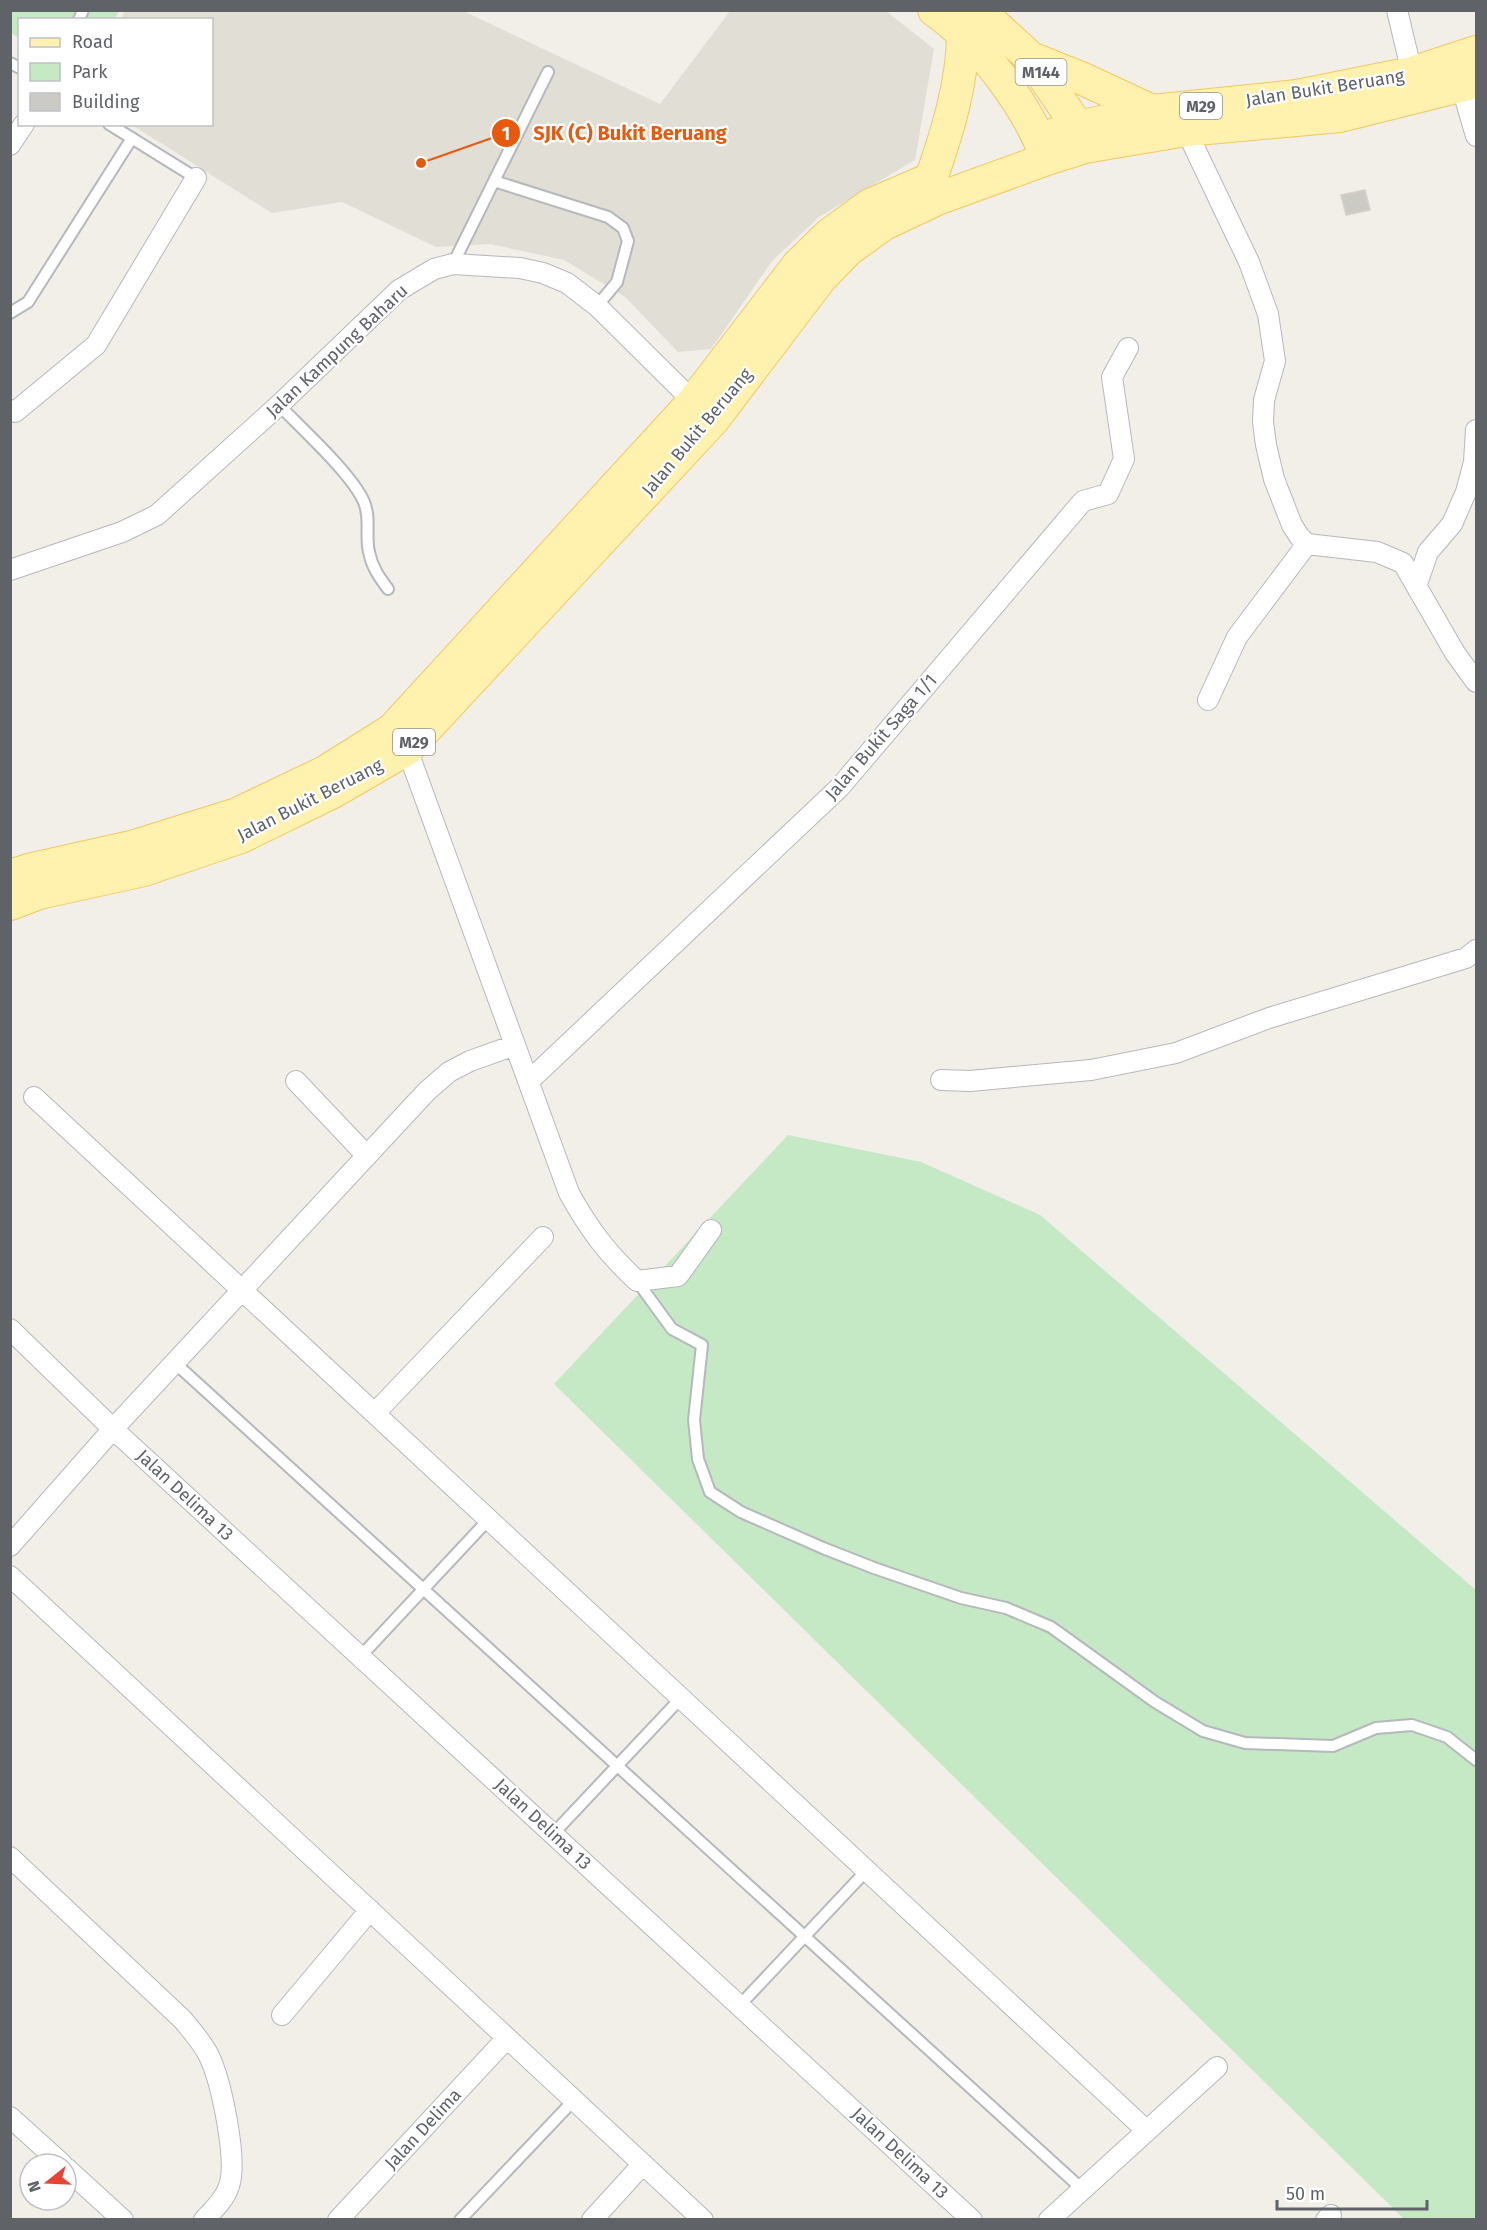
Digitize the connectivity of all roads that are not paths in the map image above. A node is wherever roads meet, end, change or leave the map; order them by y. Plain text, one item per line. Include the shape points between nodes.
1 (934, 10) edge
2 (1397, 10) edge
3 (971, 22) edge
4 (1476, 52) edge
5 (1031, 58) junction
6 (548, 72) dead end
7 (1412, 73) junction
8 (1469, 83) edge
9 (1152, 111) junction
10 (23, 126) edge
11 (113, 126) edge
12 (1185, 130) junction
13 (1476, 136) edge
14 (1082, 137) junction
15 (132, 138) junction
16 (10, 145) edge
17 (1044, 149) junction
18 (196, 178) joint
19 (931, 179) junction
20 (494, 181) junction
21 (453, 264) junction
22 (597, 306) junction
23 (10, 313) edge
24 (1128, 348) dead end
25 (279, 405) junction
26 (10, 410) edge
27 (703, 411) junction
28 (1476, 430) edge
29 (1307, 544) junction
30 (10, 570) edge
31 (1417, 584) junction
32 (388, 589) dead end
33 (1476, 682) edge
34 (1208, 700) dead end
35 (408, 749) junction
36 (10, 876) edge
37 (10, 904) edge
38 (1476, 950) edge
39 (515, 1045) junction
40 (941, 1080) dead end
41 (296, 1081) dead end
42 (529, 1081) junction
43 (34, 1097) dead end
44 (367, 1156) junction
45 (711, 1230) dead end
46 (543, 1237) dead end
47 (637, 1281) junction
48 (243, 1291) junction
49 (10, 1329) edge
50 (176, 1363) junction
51 (375, 1413) junction
52 (113, 1429) junction
53 (489, 1519) junction
54 (10, 1546) edge
55 (10, 1576) edge
56 (424, 1589) junction
57 (360, 1657) junction
58 (681, 1698) junction
59 (1476, 1760) edge
60 (618, 1766) junction
61 (553, 1834) junction
62 (10, 1857) edge
63 (867, 1870) junction
64 (370, 1910) junction
65 (805, 1936) junction
66 (740, 2005) junction
67 (282, 2015) dead end
68 (507, 2038) junction
69 (1217, 2067) dead end
70 (574, 2100) junction
71 (10, 2117) edge
72 (1147, 2131) junction
73 (49, 2152) edge
74 (643, 2164) junction
75 (78, 2179) edge
76 (1082, 2189) junction
77 (123, 2220) edge
78 (204, 2220) edge
79 (338, 2220) edge
80 (460, 2220) edge
81 (592, 2220) edge
82 (703, 2220) edge
83 (972, 2220) edge
84 (1048, 2220) edge

1 - 3 main road, M144
2 - 7 street
3 - 5 main road, M144
3 - 17 main road, M144
3 - 19 main road via 945,138
4 - 7 main road, Jalan Bukit Beruang / M29
5 - 9 main road
5 - 14 main road, M144
6 - 20 lane
7 - 9 main road, Jalan Bukit Beruang / M29 via 1297,96
8 - 12 main road, Jalan Bukit Beruang / M29 via 1340,116
8 - 13 street
9 - 14 main road, Jalan Bukit Beruang / M29
10 - 16 street
11 - 15 lane
12 - 14 main road, Jalan Bukit Beruang / M29
12 - 29 street via 1249,262 1268,314 1275,361 1264,400 1266,445 1274,480 1292,525
14 - 17 main road, Jalan Bukit Beruang / M29
15 - 18 lane
15 - 23 lane via 28,302
17 - 19 main road, Jalan Bukit Beruang / M29
17 - 27 main road, Jalan Bukit Beruang / M29 via 884,224 848,250
18 - 26 street via 96,345 15,412
19 - 27 main road, Jalan Bukit Beruang / M29 via 870,206 830,234 798,265
20 - 21 lane
20 - 22 lane via 608,217 623,228 628,241 617,282
21 - 22 street, Jalan Kampung Baharu via 543,273 567,283
21 - 25 street, Jalan Kampung Baharu via 434,269 399,290
22 - 27 street, Jalan Kampung Baharu
24 - 42 street, Jalan Bukit Saga 1/1 via 1112,377 1124,459 1108,494 1083,501 840,787
25 - 30 street, Jalan Kampung Baharu via 157,515 122,532
25 - 32 lane via 352,481 369,517 368,551 375,571
27 - 35 main road, Jalan Bukit Beruang / M29
27 - 36 main road, Jalan Bukit Beruang / M29 via 392,730 325,772 237,814 135,846
28 - 31 street via 1474,462 1466,492 1452,524 1428,552
29 - 31 street via 1377,552 1403,563
29 - 34 street via 1237,637
31 - 33 street via 1455,653
35 - 37 main road, Jalan Bukit Beruang / M29 via 333,792 241,837 144,870 39,893
35 - 39 street
38 - 40 street via 1466,958 1269,1018 1176,1053 1091,1070
39 - 42 street
39 - 44 street via 449,1072
41 - 44 street
42 - 47 street via 569,1193 588,1227 612,1258
43 - 48 street
44 - 48 street
45 - 47 street via 678,1276
46 - 51 street
47 - 59 lane via 672,1329 702,1345 694,1420 698,1459 710,1492 741,1512 874,1568 961,1598 1006,1608 1051,1627 1155,1702 1203,1731 1245,1743 1333,1746 1376,1728 1412,1725 1447,1737
48 - 50 street
48 - 51 street
49 - 52 street, Jalan Delima 13
50 - 52 street
50 - 56 lane
51 - 53 street
52 - 54 street
52 - 57 street, Jalan Delima 13
53 - 56 lane
53 - 58 street
55 - 64 street
56 - 57 lane
56 - 60 lane
57 - 61 street, Jalan Delima 13
58 - 60 lane
58 - 63 street
60 - 61 lane
60 - 65 lane
61 - 66 street, Jalan Delima 13
62 - 78 street via 183,2020 208,2054 216,2074 233,2169 222,2200
63 - 65 lane
63 - 72 street
64 - 67 street
64 - 68 street
65 - 66 lane
65 - 76 lane
66 - 83 street, Jalan Delima 13
68 - 70 street
68 - 79 street, Jalan Delima
69 - 72 street
70 - 74 street
70 - 80 lane
71 - 73 street
72 - 76 street
74 - 81 street
74 - 82 street
75 - 77 street
76 - 84 street

